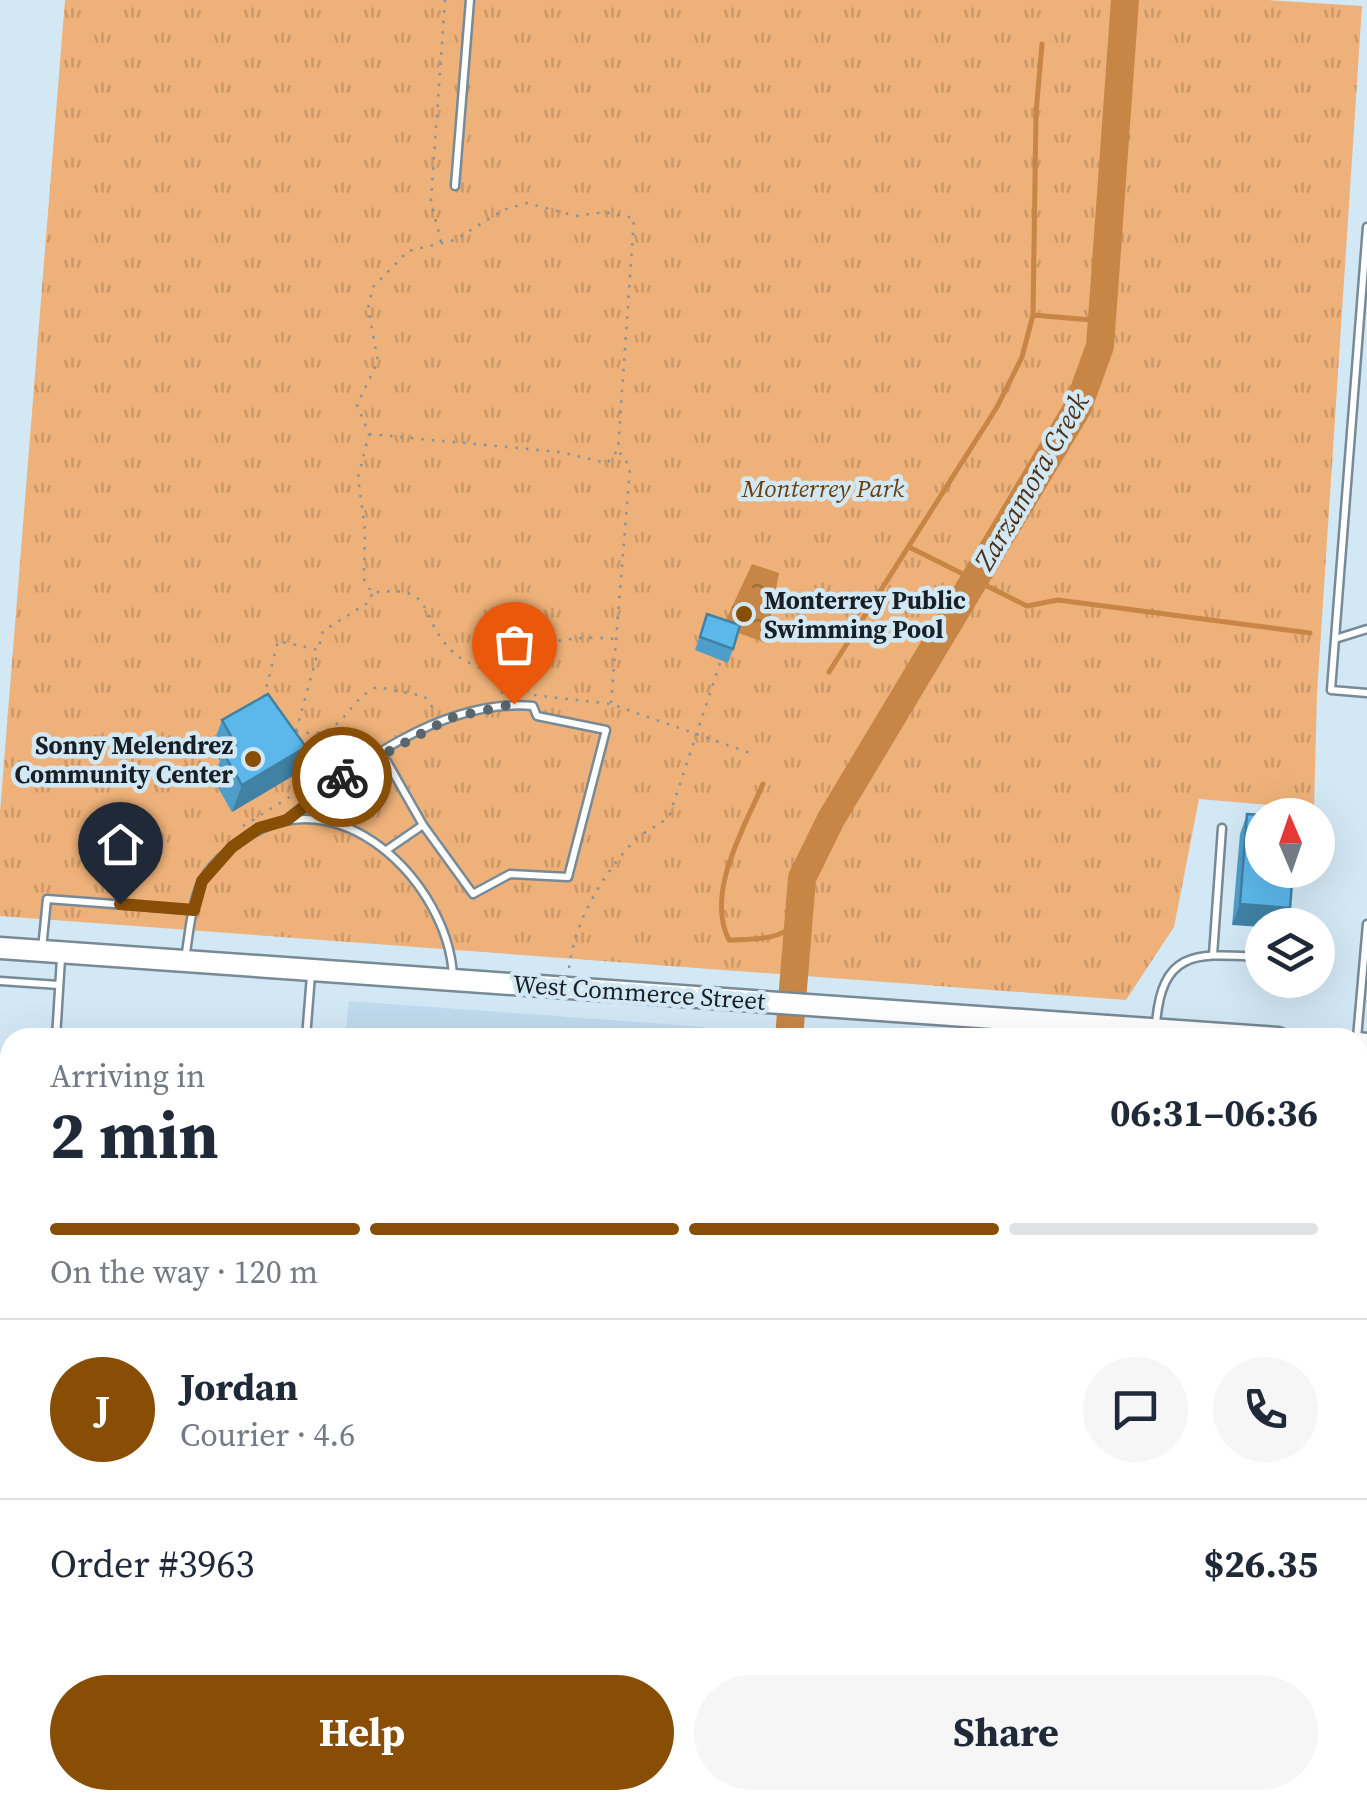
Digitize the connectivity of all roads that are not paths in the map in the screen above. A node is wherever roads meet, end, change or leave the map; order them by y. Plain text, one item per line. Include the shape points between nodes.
1 (470, 0) edge
2 (454, 186) dead end
3 (1367, 227) edge
4 (1364, 294) edge
5 (1354, 395) junction
6 (1367, 401) edge
7 (1367, 629) edge
8 (1335, 639) junction
9 (1367, 693) edge
10 (382, 753) junction
11 (287, 820) junction
12 (423, 825) junction
13 (1222, 828) dead end
14 (388, 849) junction
15 (194, 910) junction
16 (1367, 924) edge
17 (0, 948) edge
18 (52, 951) junction
19 (1212, 955) junction
20 (1245, 956) edge
21 (185, 960) junction
22 (312, 969) junction
23 (454, 979) junction
24 (0, 981) edge
25 (60, 985) junction
26 (57, 1028) edge
27 (307, 1028) edge
28 (1141, 1028) edge
29 (1155, 1028) edge
30 (1358, 1028) edge

1 - 2 lane
3 - 4 lane
4 - 5 lane
5 - 6 lane
5 - 8 lane
7 - 8 lane
8 - 9 lane via 1331,690
10 - 11 lane
10 - 12 lane
10 - 12 lane via 450,718 514,704 533,706 537,716 606,730 568,877 510,874 473,894
11 - 14 lane via 324,818
11 - 15 lane via 259,828 232,847 202,881
12 - 14 lane
13 - 19 lane
14 - 23 lane via 452,944
15 - 18 lane via 46,899
15 - 21 lane
16 - 30 lane
17 - 18 main road, West Commerce Street
18 - 21 main road, West Commerce Street
18 - 25 lane
19 - 20 lane
19 - 29 lane via 1194,954 1170,972 1158,990
21 - 22 main road, West Commerce Street
22 - 23 main road, West Commerce Street
22 - 27 lane
23 - 28 main road, West Commerce Street
24 - 25 lane
25 - 26 lane

